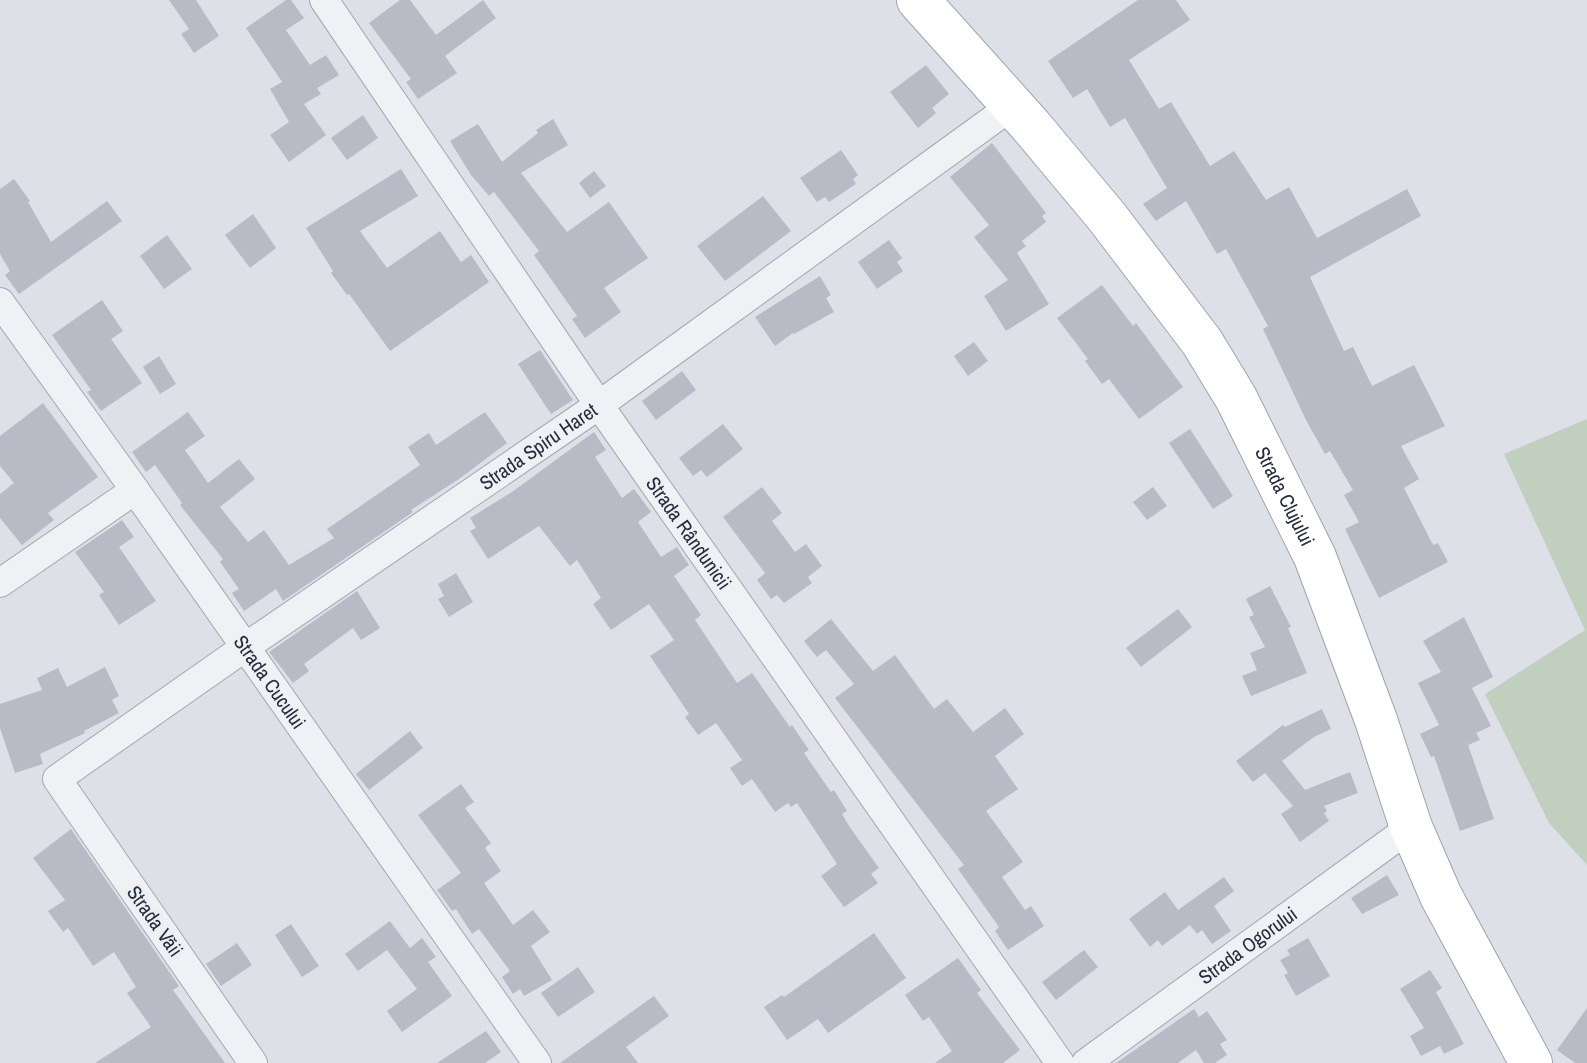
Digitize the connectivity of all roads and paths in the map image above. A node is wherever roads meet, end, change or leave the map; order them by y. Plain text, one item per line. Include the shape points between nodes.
1 (324, 0) edge
2 (918, 0) edge
3 (1013, 105) junction
4 (0, 302) edge
5 (599, 405) junction
6 (135, 490) junction
7 (0, 583) edge
8 (244, 648) junction
9 (57, 779) joint
10 (1411, 827) junction
11 (253, 1063) edge
12 (537, 1063) edge
13 (1060, 1063) edge
14 (1086, 1063) edge
15 (1531, 1063) edge

1 - 5 street, Strada Rândunicii
2 - 3 main road, Strada Clujului
3 - 5 street, Strada Spiru Haret
3 - 10 main road, Strada Clujului via 1152,273 1236,398 1315,557
4 - 6 street, Strada Cucului
5 - 8 street, Strada Spiru Haret
5 - 13 street, Strada Rândunicii
6 - 7 street
6 - 8 street, Strada Cucului
8 - 9 street, Strada Spiru Haret
8 - 12 street, Strada Cucului
9 - 11 street, Strada Văii
10 - 14 street, Strada Ogorului
10 - 15 main road, Strada Clujului via 1441,896

